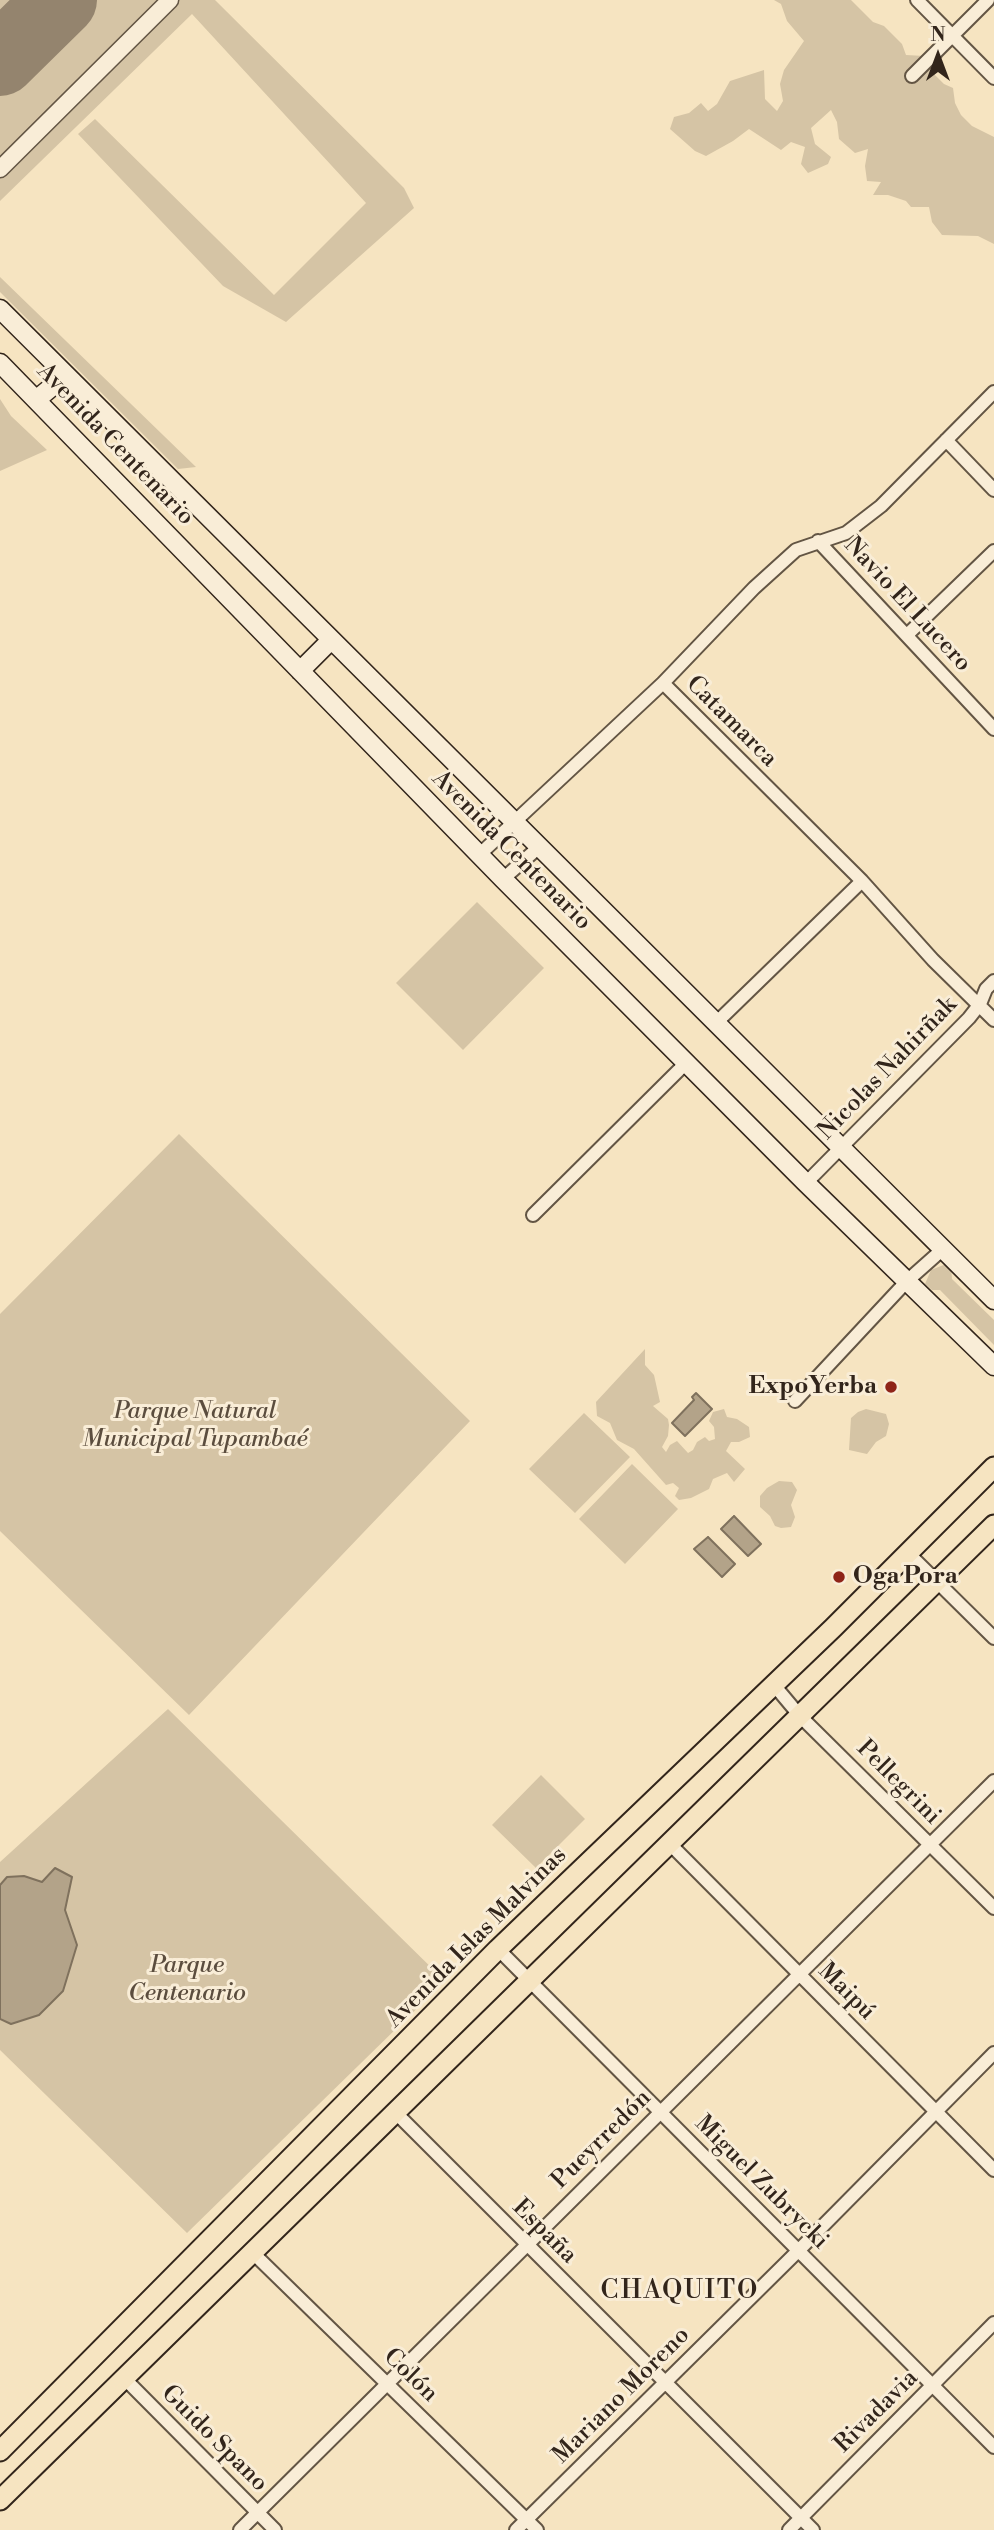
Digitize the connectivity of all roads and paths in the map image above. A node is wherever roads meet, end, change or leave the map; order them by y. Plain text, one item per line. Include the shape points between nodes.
1 (170, 0) edge
2 (916, 0) edge
3 (988, 0) edge
4 (952, 36) junction
5 (912, 76) dead end
6 (994, 78) edge
7 (0, 169) edge
8 (0, 309) edge
9 (0, 363) edge
10 (66, 375) junction
11 (994, 392) edge
12 (36, 400) junction
13 (946, 440) junction
14 (994, 490) edge
15 (818, 541) junction
16 (994, 551) edge
17 (907, 635) junction
18 (331, 640) junction
19 (300, 671) junction
20 (663, 684) junction
21 (994, 729) edge
22 (514, 822) junction
23 (539, 847) junction
24 (480, 855) junction
25 (503, 879) junction
26 (862, 881) junction
27 (994, 981) edge
28 (980, 1004) junction
29 (994, 1020) edge
30 (716, 1023) junction
31 (686, 1063) junction
32 (840, 1147) junction
33 (806, 1183) junction
34 (533, 1216) dead end
35 (943, 1249) junction
36 (907, 1282) junction
37 (994, 1300) edge
38 (994, 1366) edge
39 (795, 1401) dead end
40 (994, 1467) edge
41 (994, 1525) edge
42 (908, 1553) junction
43 (936, 1581) junction
44 (994, 1638) edge
45 (774, 1685) junction
46 (800, 1716) junction
47 (994, 1781) edge
48 (669, 1843) junction
49 (931, 1846) junction
50 (994, 1908) edge
51 (498, 1949) junction
52 (798, 1974) junction
53 (529, 1981) junction
54 (994, 2053) edge
55 (395, 2112) junction
56 (660, 2112) junction
57 (936, 2113) junction
58 (994, 2170) edge
59 (527, 2244) junction
60 (799, 2250) junction
61 (252, 2252) junction
62 (994, 2323) edge
63 (124, 2378) junction
64 (665, 2382) junction
65 (387, 2383) junction
66 (933, 2385) junction
67 (994, 2447) edge
68 (0, 2451) edge
69 (0, 2500) edge
70 (257, 2512) junction
71 (801, 2518) junction
72 (527, 2520) junction
73 (240, 2530) edge
74 (275, 2530) edge
75 (516, 2530) edge
76 (537, 2530) edge
77 (789, 2530) edge
78 (813, 2530) edge

1 - 7 street
2 - 4 street
3 - 4 street
4 - 5 street
4 - 6 street
8 - 10 main road, Avenida Centenario
9 - 12 main road, Avenida Centenario
10 - 12 main road
10 - 18 main road, Avenida Centenario
11 - 13 street, Catamarca
12 - 19 main road, Avenida Centenario
13 - 14 street
13 - 15 street, Catamarca via 881,506 846,533
15 - 17 street, Navio El Lucero
15 - 20 street, Catamarca via 796,550 754,588
16 - 17 street
17 - 21 street, Navio El Lucero
18 - 19 main road
18 - 22 main road, Avenida Centenario
19 - 24 main road, Avenida Centenario
20 - 22 street
20 - 26 street, Catamarca
22 - 23 main road, Avenida Centenario
22 - 24 street
23 - 25 street
23 - 30 main road, Avenida Centenario
24 - 25 main road, Avenida Centenario
25 - 31 main road, Avenida Centenario
26 - 28 street, Catamarca
26 - 30 street
27 - 28 street, Nicolas Nahirñak
28 - 29 street, Catamarca
28 - 32 street, Nicolas Nahirñak
30 - 32 main road, Avenida Centenario
31 - 33 main road, Avenida Centenario
31 - 34 street
32 - 33 street, Nicolas Nahirñak
32 - 35 main road, Avenida Centenario
33 - 36 main road, Avenida Centenario
35 - 36 street
35 - 37 main road, Avenida Centenario
36 - 38 main road, Avenida Centenario
36 - 39 street
40 - 42 main road, Avenida Islas Malvinas
41 - 43 main road
42 - 43 street
42 - 45 main road, Avenida Islas Malvinas
43 - 44 street
43 - 46 main road
45 - 46 street, Pellegrini
45 - 51 main road, Avenida Islas Malvinas
46 - 48 main road
46 - 49 street, Pellegrini
47 - 49 street, Pueyrredón
48 - 52 street, Maipú
48 - 53 main road
49 - 50 street, Pellegrini
49 - 52 street, Pueyrredón
51 - 53 street, Miguel Zubrycki
51 - 68 main road, Avenida Islas Malvinas
52 - 56 street, Pueyrredón
52 - 57 street, Maipú
53 - 55 main road
53 - 56 street, Miguel Zubrycki
54 - 57 street, Mariano Moreno
55 - 59 street, España
55 - 61 main road
56 - 59 street, Pueyrredón
56 - 60 street, Miguel Zubrycki
57 - 58 street, Maipú
57 - 60 street, Mariano Moreno
59 - 64 street, España
59 - 65 street, Pueyrredón
60 - 64 street, Mariano Moreno
60 - 66 street, Miguel Zubrycki
61 - 63 main road
61 - 65 street, Colón
62 - 66 street, Rivadavia
63 - 69 main road
63 - 70 street, Guido Spano
64 - 71 street, España
64 - 72 street, Mariano Moreno
65 - 70 street, Pueyrredón
65 - 72 street, Colón
66 - 67 street, Miguel Zubrycki
66 - 71 street, Rivadavia
70 - 73 street, Pueyrredón
70 - 74 street, Guido Spano
71 - 77 street, Rivadavia
71 - 78 street, España
72 - 75 street, Mariano Moreno
72 - 76 street, Colón

